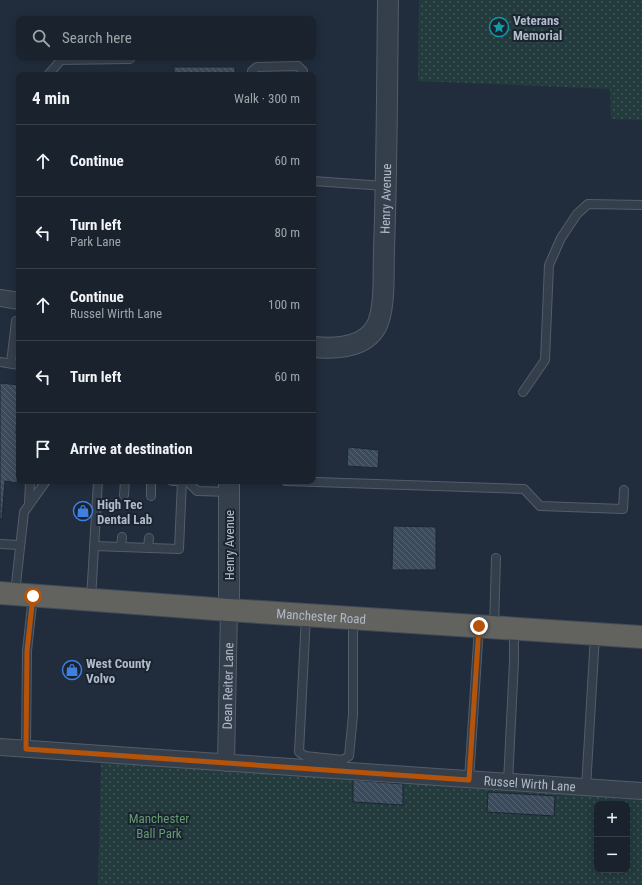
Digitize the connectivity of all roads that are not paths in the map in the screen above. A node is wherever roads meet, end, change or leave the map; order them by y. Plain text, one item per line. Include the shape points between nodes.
1 (388, 0) edge
2 (61, 60) edge
3 (51, 72) edge
4 (252, 72) edge
5 (303, 72) edge
6 (316, 180) edge
7 (386, 186) junction
8 (642, 205) edge
9 (0, 298) edge
10 (16, 301) edge
11 (16, 321) dead end
12 (316, 347) edge
13 (0, 362) edge
14 (15, 364) edge
15 (523, 392) dead end
16 (316, 482) edge
17 (30, 484) edge
18 (44, 484) edge
19 (98, 484) edge
20 (125, 484) edge
21 (151, 484) edge
22 (182, 484) edge
23 (190, 484) edge
24 (229, 486) edge
25 (624, 490) dead end
26 (124, 495) dead end
27 (151, 496) dead end
28 (29, 504) junction
29 (122, 537) dead end
30 (149, 538) dead end
31 (0, 544) edge
32 (20, 545) junction
33 (94, 546) junction
34 (122, 547) junction
35 (148, 548) junction
36 (496, 558) dead end
37 (16, 594) edge
38 (91, 599) junction
39 (229, 610) junction
40 (306, 615) junction
41 (353, 618) junction
42 (496, 628) junction
43 (595, 634) junction
44 (642, 637) edge
45 (0, 747) edge
46 (26, 749) junction
47 (226, 763) junction
48 (469, 780) junction
49 (508, 782) junction
50 (586, 788) junction
51 (642, 791) edge

1 - 7 street, Henry Avenue
2 - 3 lane
4 - 5 lane via 257,67 298,66
6 - 7 lane
7 - 12 street, Henry Avenue via 382,307 376,327 353,344
8 - 15 lane via 588,204 577,214 560,238 549,265 545,360
9 - 10 street
11 - 14 lane
13 - 14 lane
16 - 25 lane via 524,489 540,506 622,509
17 - 28 lane
18 - 28 lane
19 - 33 lane
20 - 26 lane
21 - 27 lane
22 - 35 lane via 179,549
23 - 24 lane via 197,491
24 - 39 street, Henry Avenue
28 - 32 lane via 24,512
29 - 34 lane
30 - 35 lane
31 - 32 lane
32 - 37 lane
33 - 34 lane
33 - 38 lane
34 - 35 lane
36 - 42 lane
37 - 38 highway, Manchester Road
37 - 46 lane via 27,651
38 - 39 highway, Manchester Road
39 - 40 highway, Manchester Road
39 - 47 street, Dean Reiter Lane
40 - 41 highway, Manchester Road
40 - 41 lane via 299,752 305,756 343,760 349,756 353,716
41 - 42 highway, Manchester Road
42 - 43 highway, Manchester Road
42 - 48 lane
42 - 49 lane via 514,661
43 - 44 highway, Manchester Road
43 - 50 lane
45 - 46 street, Russel Wirth Lane
46 - 47 street, Russel Wirth Lane
47 - 48 street, Russel Wirth Lane
48 - 49 street, Russel Wirth Lane
49 - 50 street, Russel Wirth Lane
50 - 51 street, Russel Wirth Lane

